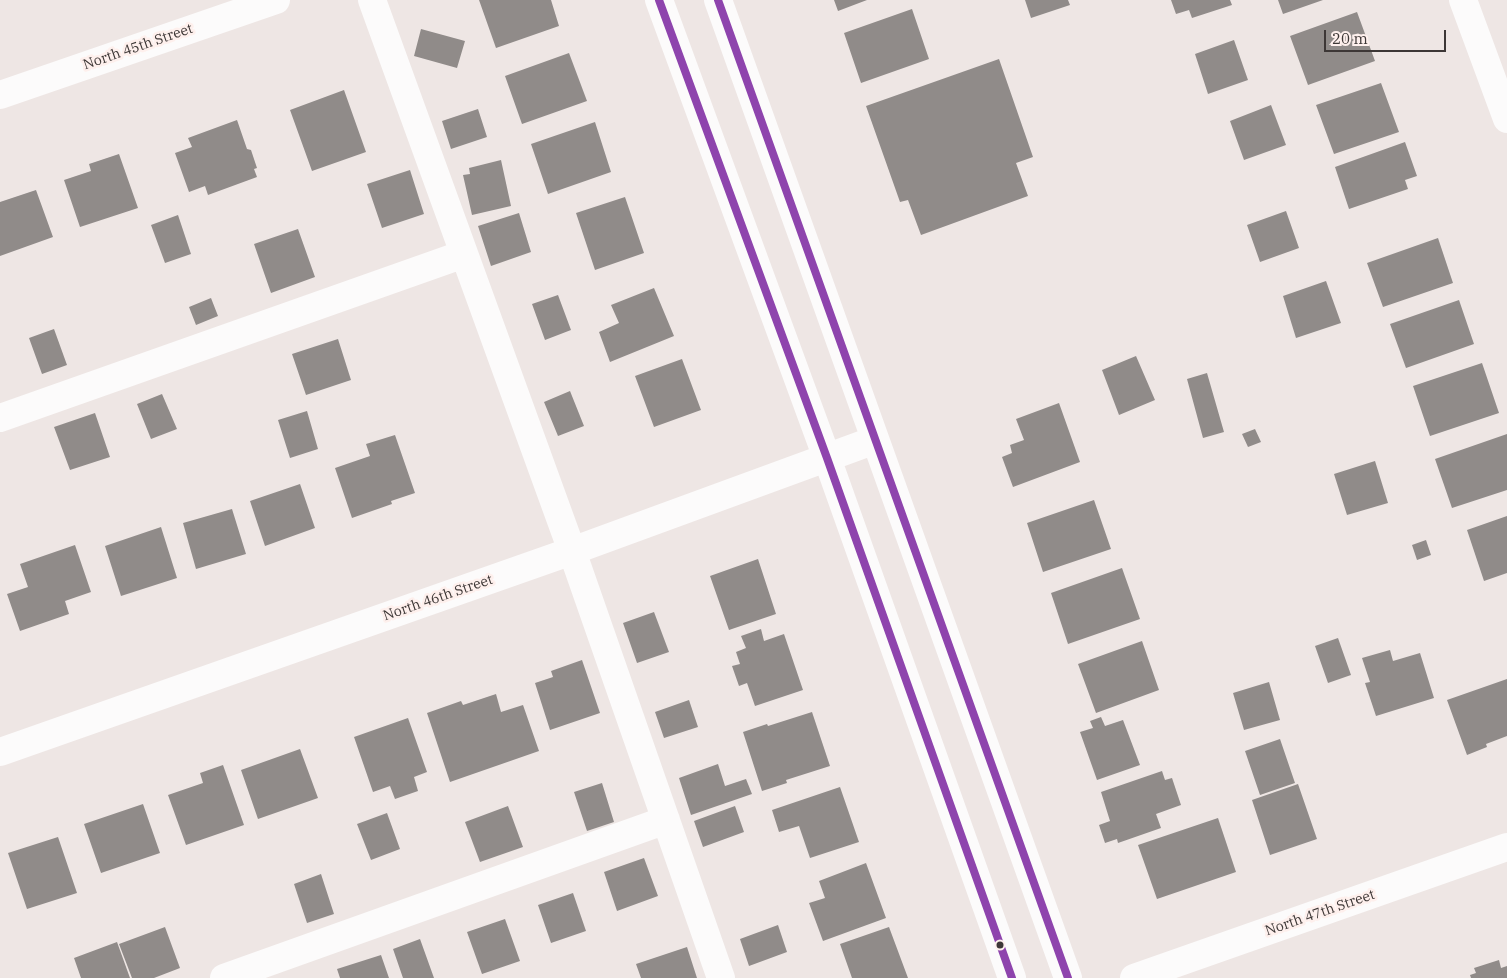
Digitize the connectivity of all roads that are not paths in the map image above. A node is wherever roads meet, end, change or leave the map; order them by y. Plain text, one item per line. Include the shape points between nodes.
1 (276, 0) edge
2 (372, 0) edge
3 (658, 0) edge
4 (718, 0) edge
5 (1463, 0) edge
6 (0, 94) edge
7 (1507, 119) edge
8 (464, 254) junction
9 (0, 418) edge
10 (875, 440) junction
11 (827, 458) junction
12 (572, 551) junction
13 (0, 752) edge
14 (666, 820) junction
15 (1507, 847) edge
16 (224, 978) edge
17 (721, 978) edge
18 (1012, 978) edge
19 (1068, 978) edge
20 (1134, 978) edge

1 - 6 street, North 45th Street
2 - 8 street
3 - 11 street
4 - 10 street
5 - 7 street
8 - 9 street
8 - 12 street
10 - 11 street, North 46th Street
10 - 19 street
11 - 12 street, North 46th Street
11 - 18 street
12 - 13 street, North 46th Street
12 - 14 street
14 - 16 street
14 - 17 street
15 - 20 street, North 47th Street

